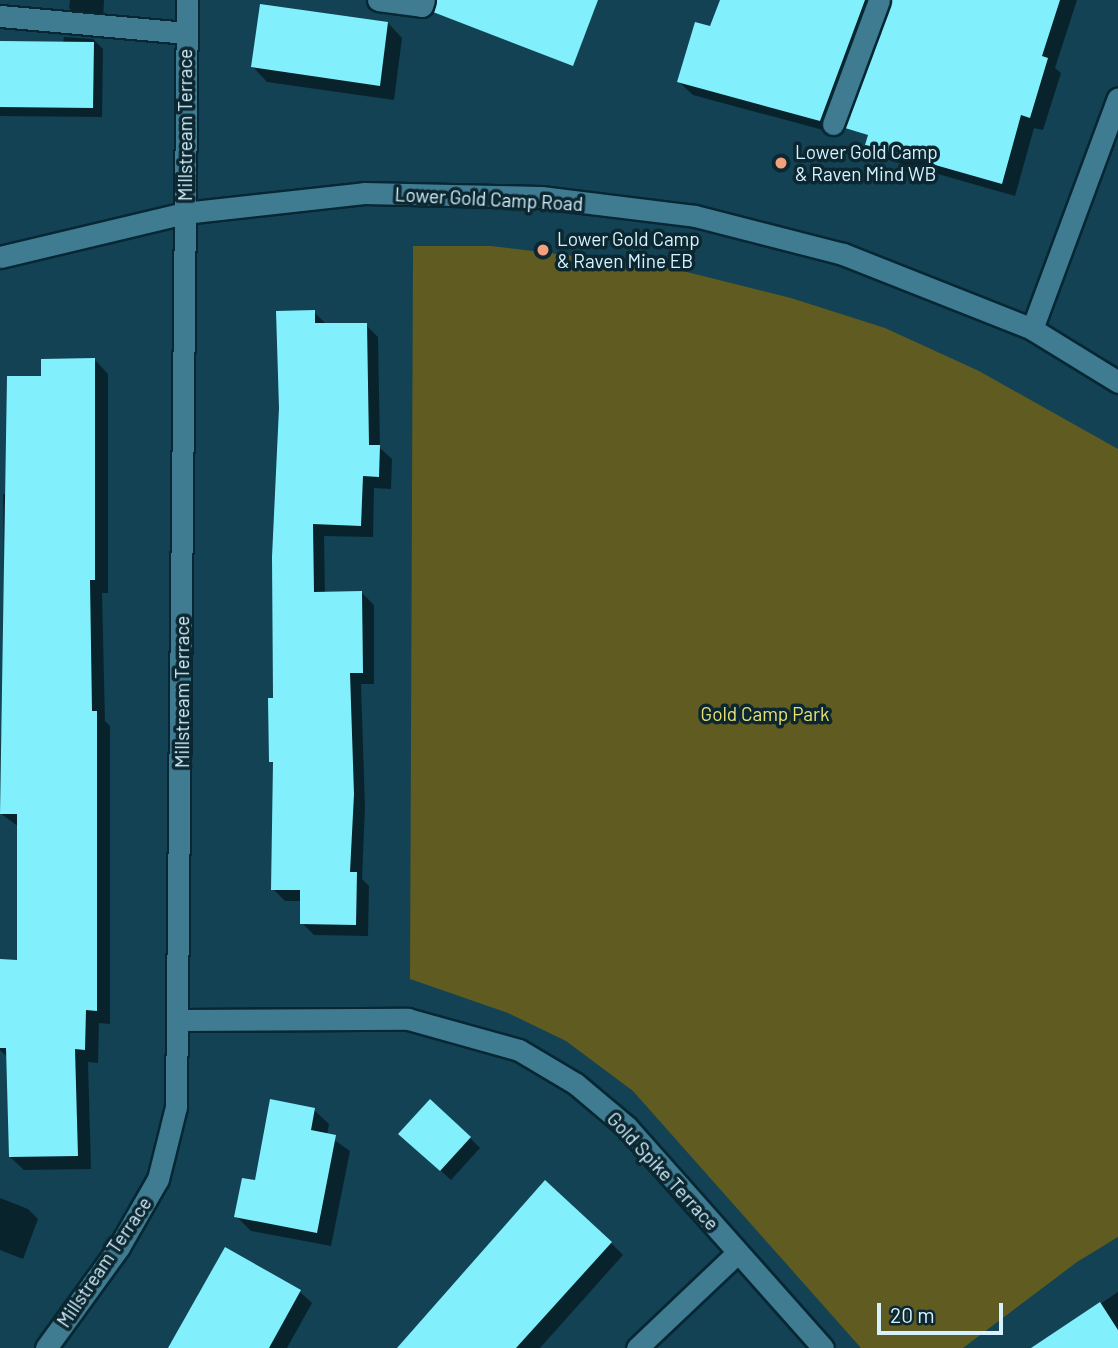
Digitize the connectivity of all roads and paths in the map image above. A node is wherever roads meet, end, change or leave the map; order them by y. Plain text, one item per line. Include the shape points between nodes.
1 (187, 0) edge
2 (378, 0) edge
3 (424, 0) edge
4 (879, 0) edge
5 (0, 16) edge
6 (186, 33) junction
7 (1118, 98) edge
8 (833, 124) dead end
9 (1108, 163) edge
10 (184, 213) junction
11 (0, 257) edge
12 (1032, 329) junction
13 (1118, 382) edge
14 (181, 1020) junction
15 (738, 1252) junction
16 (46, 1348) edge
17 (637, 1348) edge
18 (824, 1348) edge

1 - 6 street, Millstream Terrace
2 - 3 street via 422,6
4 - 8 street
5 - 6 street
6 - 10 street, Millstream Terrace
7 - 9 street
9 - 12 street
10 - 11 street, Lower Gold Camp Road
10 - 12 street, Lower Gold Camp Road via 364,193 541,197 695,216 843,254
10 - 14 street, Millstream Terrace
12 - 13 street, Lower Gold Camp Road
14 - 15 street, Gold Spike Terrace via 408,1019 519,1050 576,1084 627,1127
14 - 16 street, Millstream Terrace via 176,1107 158,1179 119,1247
15 - 17 street
15 - 18 street, Gold Spike Terrace

